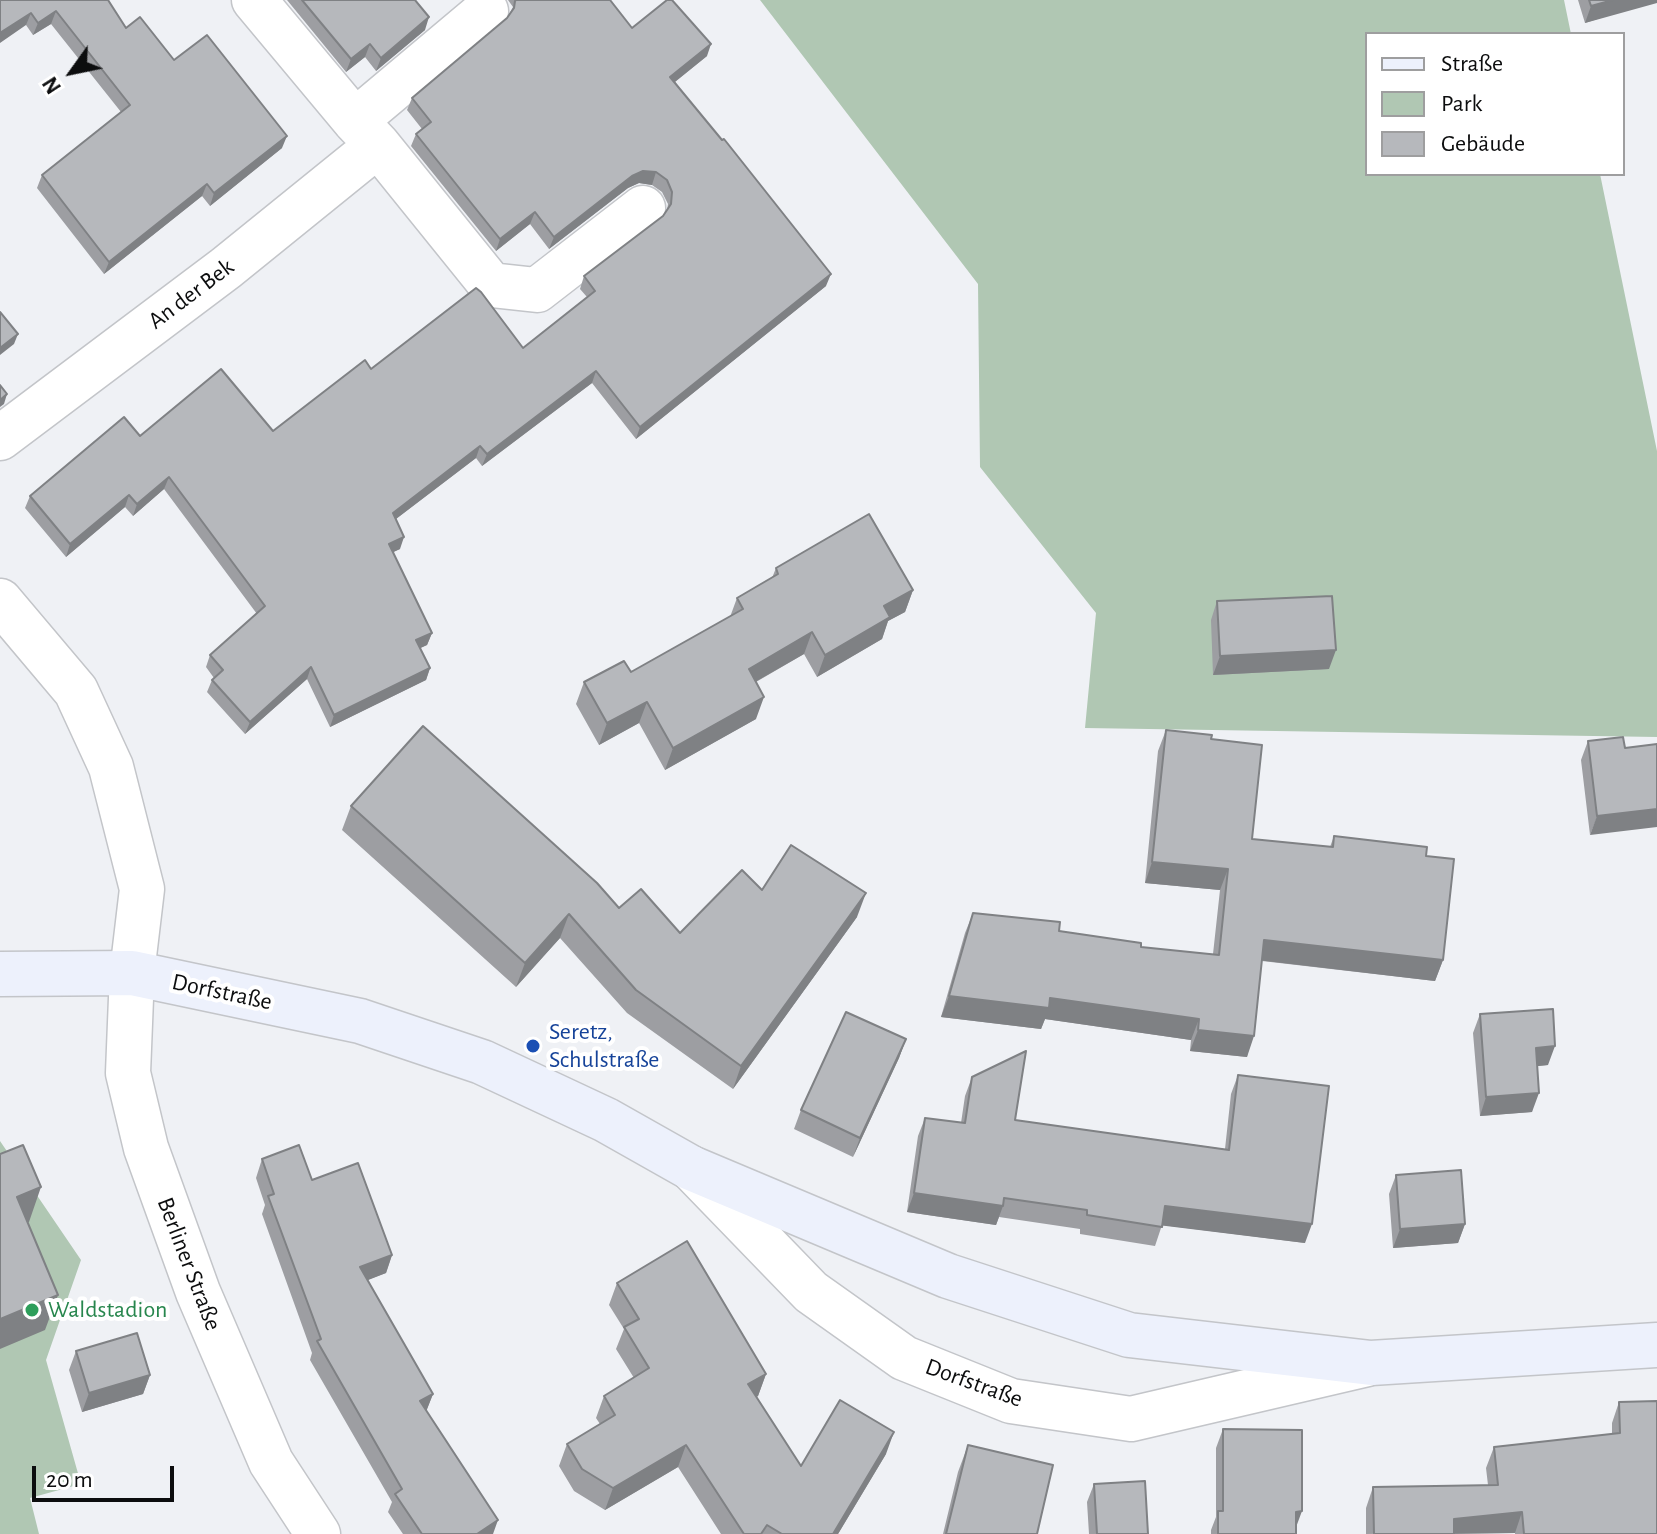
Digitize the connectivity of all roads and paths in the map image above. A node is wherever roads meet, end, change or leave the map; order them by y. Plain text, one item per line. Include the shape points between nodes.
1 (254, 0) edge
2 (486, 11) dead end
3 (366, 133) junction
4 (643, 208) dead end
5 (0, 438) edge
6 (0, 601) edge
7 (132, 973) junction
8 (0, 974) edge
9 (691, 1168) junction
10 (1657, 1345) edge
11 (1371, 1363) junction
12 (318, 1534) edge

1 - 3 street
2 - 3 street, An der Bek
3 - 4 street via 491,285 537,290
3 - 5 street, An der Bek via 226,268
6 - 7 street via 76,691 111,767 142,889
7 - 8 main road, Dorfstraße
7 - 9 main road, Dorfstraße via 360,1021 482,1062 606,1120
7 - 12 street, Berliner Straße via 128,1073 146,1148 198,1292 271,1462
9 - 11 main road, Dorfstraße via 948,1276 1129,1335
9 - 11 street, Dorfstraße via 811,1292 904,1358 1011,1401 1131,1419
10 - 11 main road, Dorfstraße

